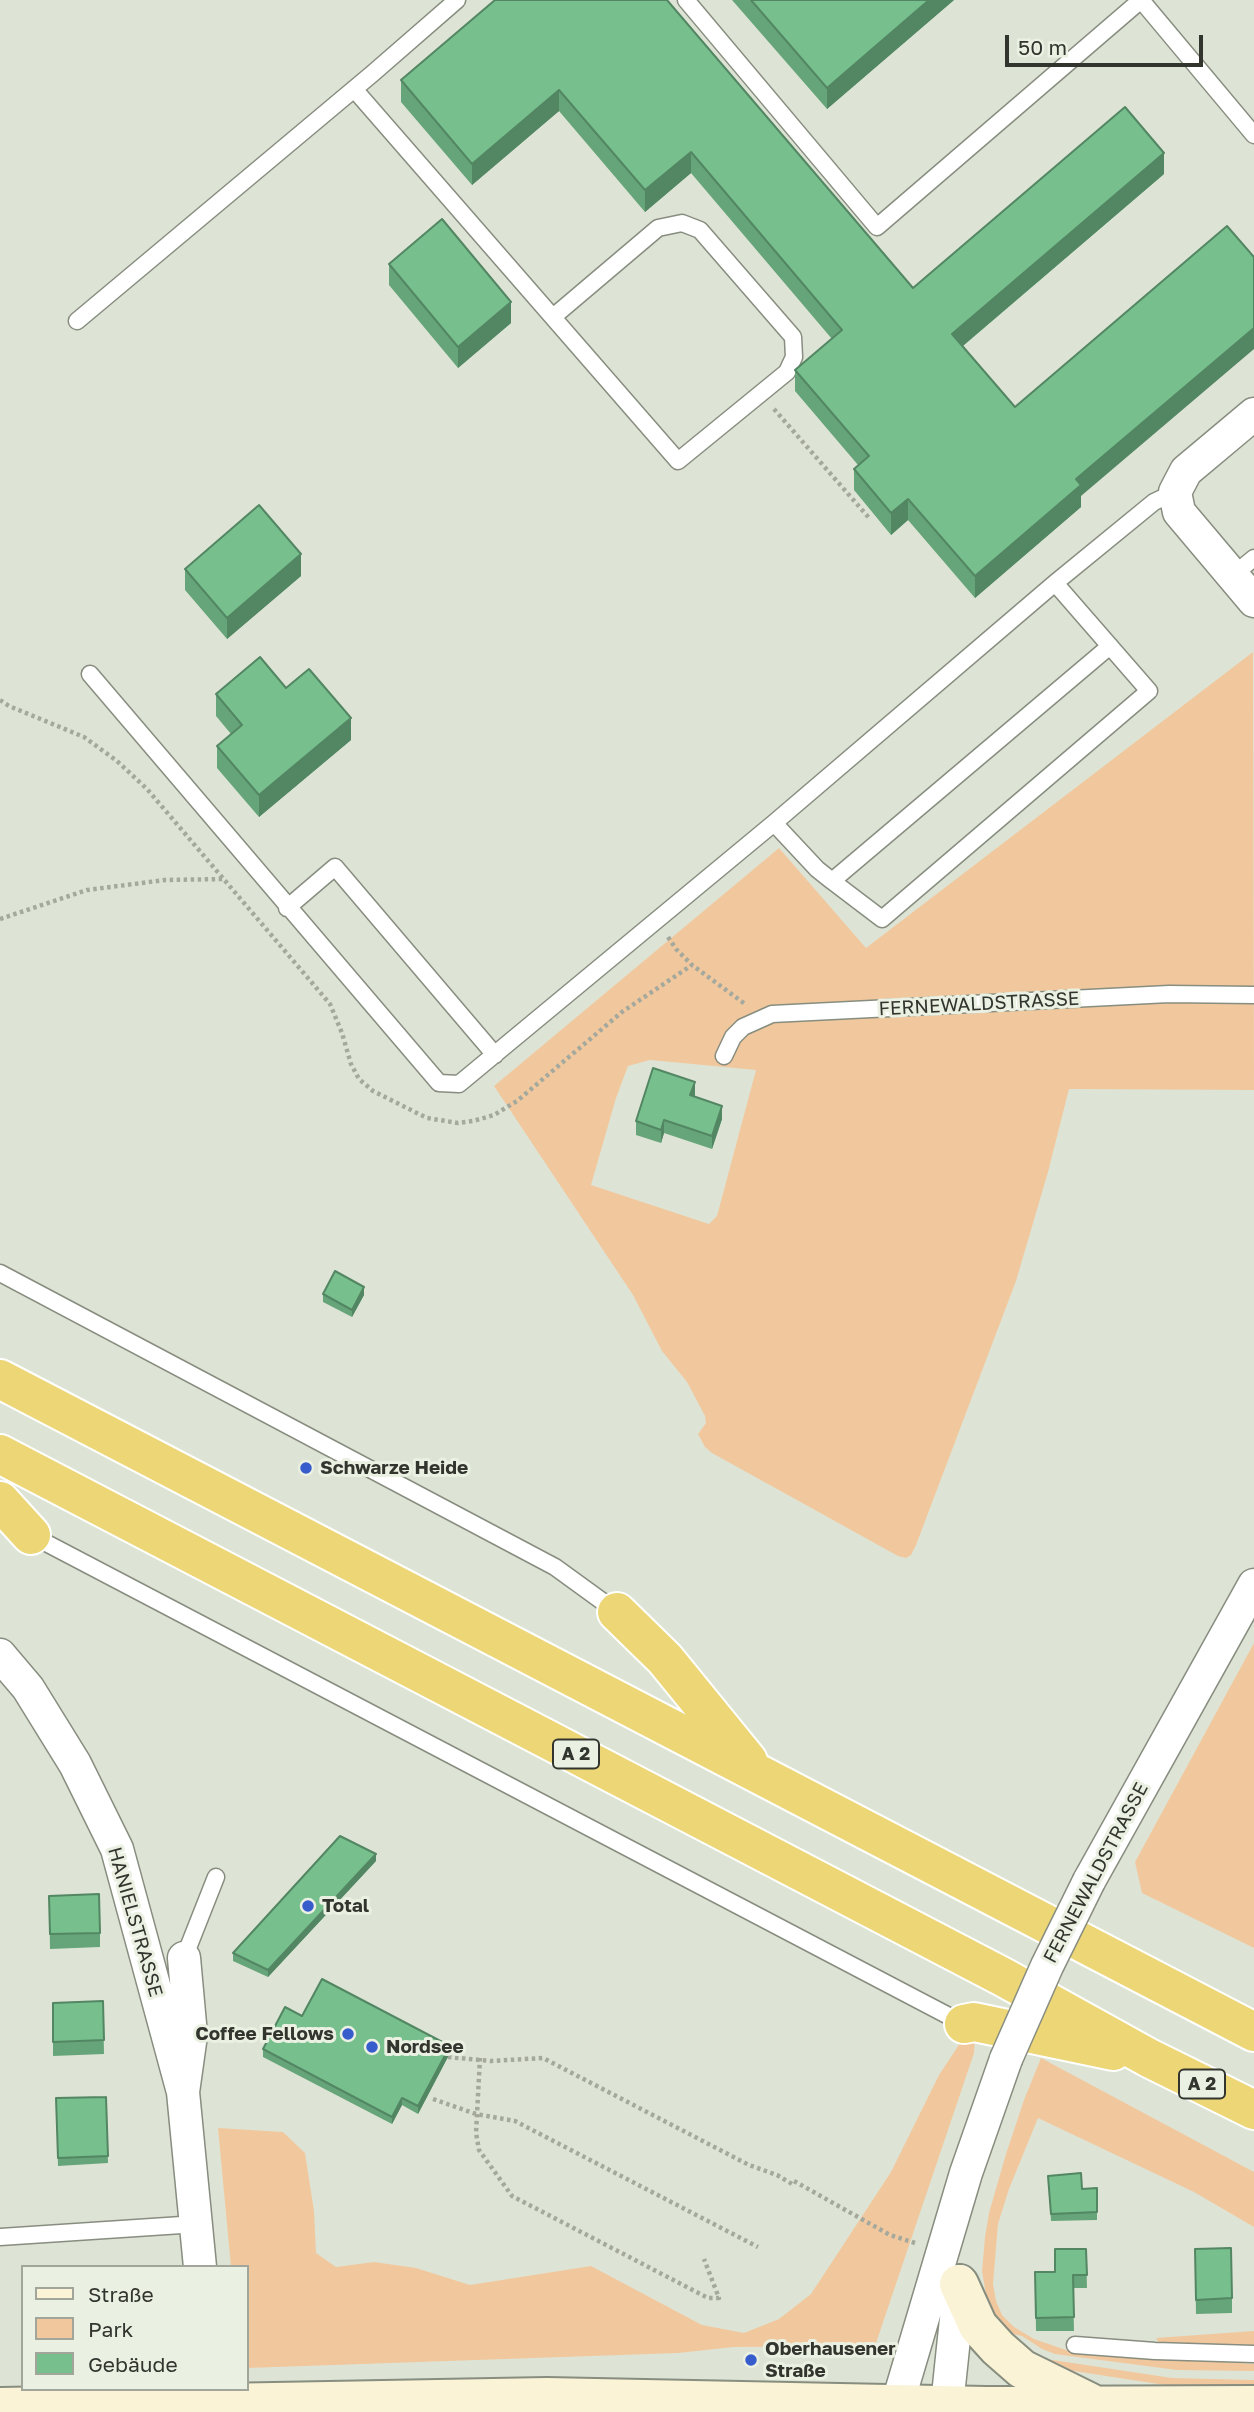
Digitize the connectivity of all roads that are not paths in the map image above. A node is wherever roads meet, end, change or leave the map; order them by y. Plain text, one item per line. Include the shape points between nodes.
1 (457, 0) edge
2 (686, 0) edge
3 (1141, 0) edge
4 (354, 89) junction
5 (1254, 135) edge
6 (553, 317) junction
7 (76, 321) dead end
8 (1254, 414) edge
9 (1175, 492) junction
10 (1243, 567) edge
11 (1055, 583) junction
12 (1254, 601) edge
13 (1110, 646) junction
14 (90, 674) dead end
15 (774, 823) junction
16 (832, 881) junction
17 (287, 908) junction
18 (1254, 995) edge
19 (495, 1055) junction
20 (724, 1056) dead end
21 (0, 1273) edge
22 (0, 1379) edge
23 (0, 1454) edge
24 (0, 1501) edge
25 (31, 1535) joint
26 (1254, 1585) edge
27 (617, 1612) joint
28 (0, 1655) edge
29 (758, 1773) junction
30 (216, 1877) dead end
31 (184, 1958) joint
32 (964, 2024) joint
33 (1254, 2032) edge
34 (1149, 2058) junction
35 (183, 2092) junction
36 (1254, 2110) edge
37 (966, 2173) junction
38 (197, 2224) junction
39 (0, 2237) edge
40 (200, 2265) edge
41 (960, 2284) junction
42 (1075, 2345) dead end
43 (1254, 2354) edge
44 (188, 2401) edge
45 (1254, 2405) edge
46 (755, 2406) edge
47 (1097, 2406) junction
48 (0, 2407) edge
49 (897, 2407) edge
50 (946, 2408) edge

1 - 4 lane
2 - 3 lane via 877,227
3 - 5 lane
4 - 6 lane
4 - 7 lane
6 - 6 lane via 678,461 787,372 794,357 793,337 700,230 682,223 658,228
8 - 9 street via 1186,471
9 - 10 street via 1179,512
9 - 11 lane via 1154,502
10 - 12 street
11 - 13 lane
11 - 15 lane
13 - 16 lane
13 - 16 lane via 1149,691 881,919
14 - 17 lane
15 - 16 lane
15 - 19 lane
17 - 19 lane via 439,1083 459,1084
17 - 19 lane via 335,867
18 - 20 lane, FERNEWALDSTRASSE via 1156,995 772,1014 743,1027
21 - 27 lane via 555,1567
22 - 29 highway
23 - 34 highway, A 2 via 1003,1977
24 - 25 highway
25 - 32 lane
26 - 37 street, FERNEWALDSTRASSE, bridge via 1046,1966 1006,2059
27 - 29 highway via 665,1659
28 - 35 street, HANIELSTRASSE via 27,1688 75,1764 117,1849
29 - 33 highway
30 - 31 lane
31 - 35 street, HANIELSTRASSE via 191,2035
32 - 34 highway via 974,2022
34 - 36 highway, A 2
35 - 38 street, HANIELSTRASSE
37 - 41 street, FERNEWALDSTRASSE
37 - 49 street, FERNEWALDSTRASSE
38 - 39 lane
38 - 40 street, HANIELSTRASSE
41 - 47 main road, FERNEWALDSTRASSE via 978,2326 998,2348 1022,2369
41 - 50 street, FERNEWALDSTRASSE
42 - 43 lane
44 - 46 main road via 548,2397
44 - 48 main road
45 - 47 main road
46 - 49 main road
47 - 50 main road
49 - 50 main road

